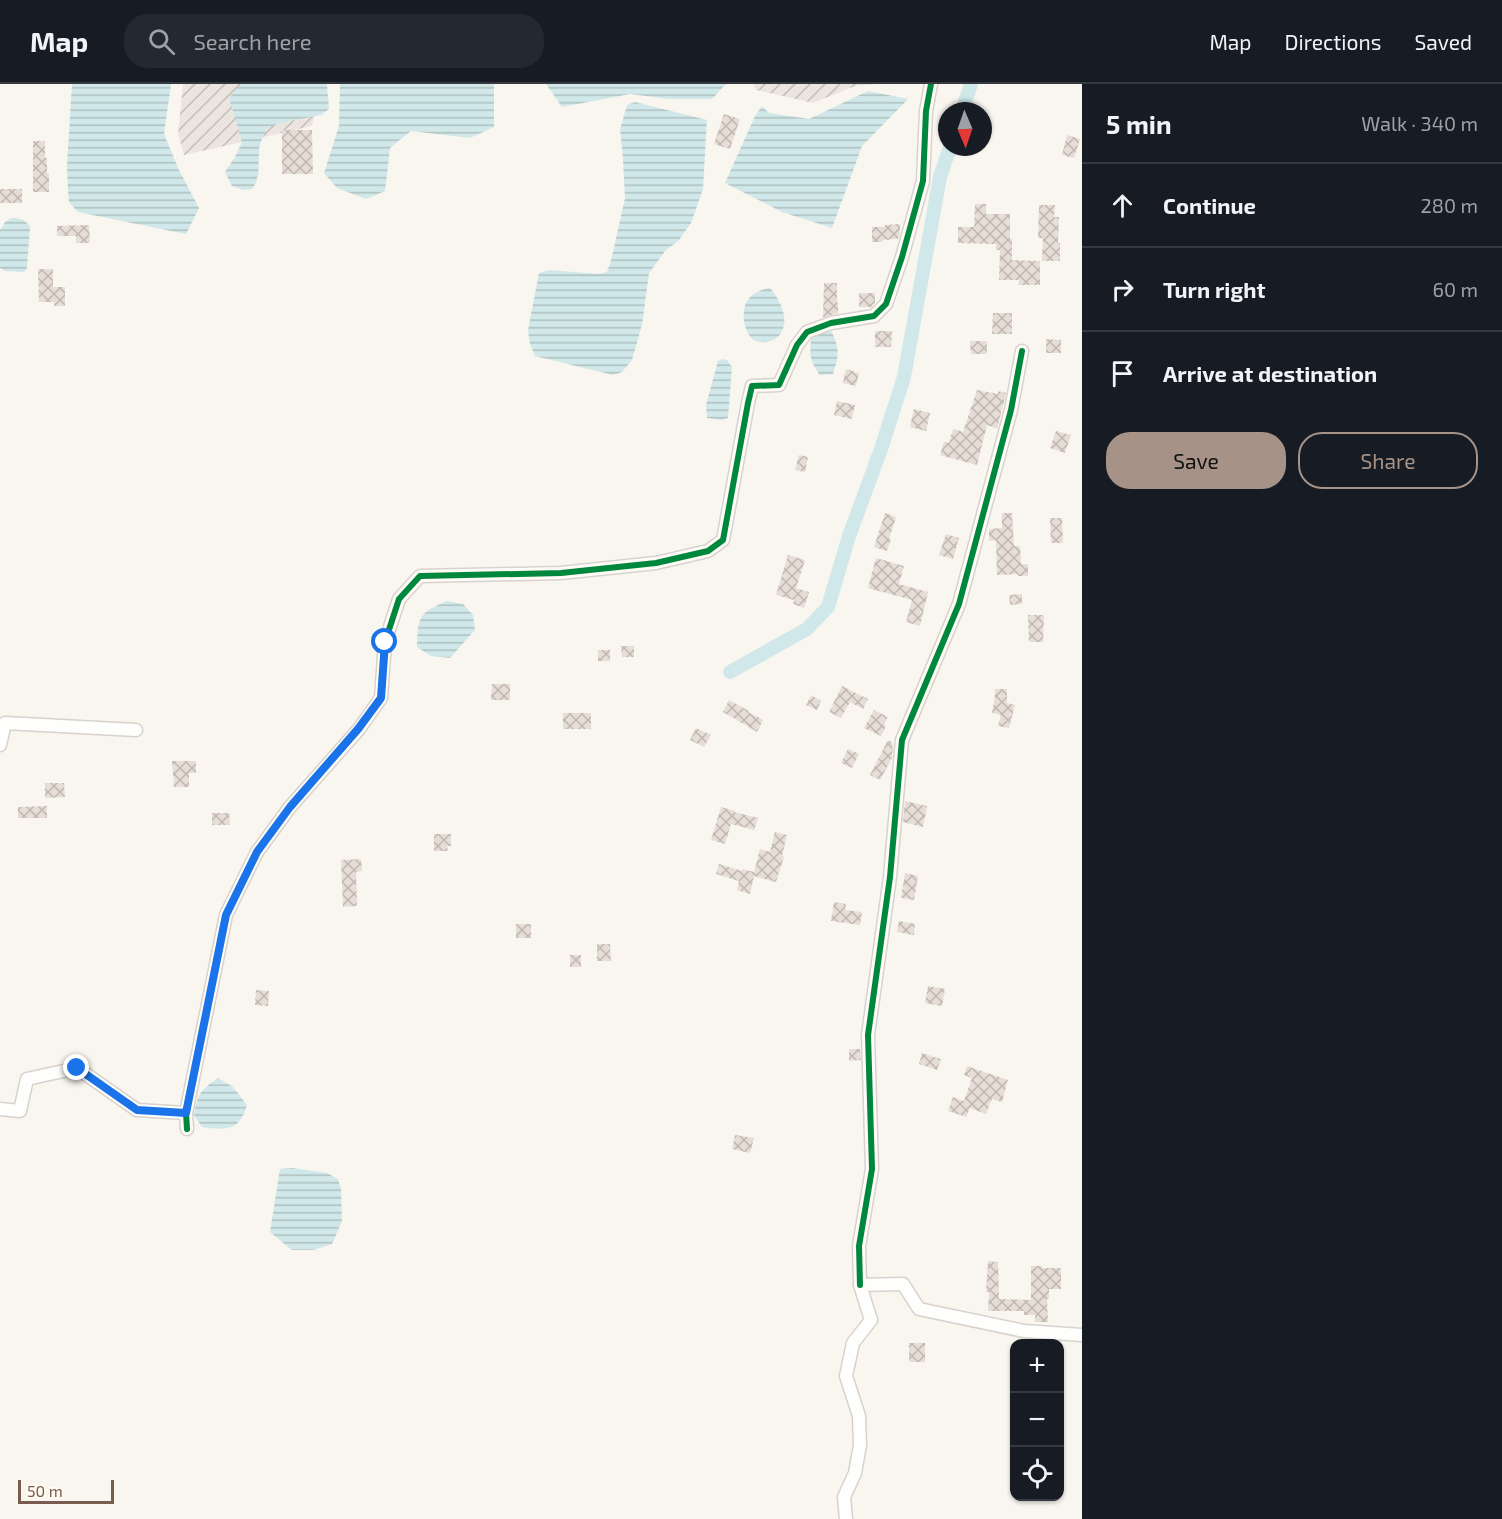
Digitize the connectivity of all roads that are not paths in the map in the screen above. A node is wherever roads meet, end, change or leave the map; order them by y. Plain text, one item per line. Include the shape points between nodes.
1 (931, 84) edge
2 (1022, 351) dead end
3 (136, 730) dead end
4 (0, 745) edge
5 (0, 1109) edge
6 (186, 1113) junction
7 (187, 1129) dead end
8 (860, 1285) junction
9 (1082, 1335) edge
10 (846, 1519) edge

1 - 6 street via 923,181 886,304 874,316 831,323 807,332 779,385 752,386 723,540 708,551 656,563 561,573 420,576 399,599 385,642 381,698 257,852 226,915
2 - 8 street via 1011,410 959,604 902,740 890,877 868,1035 872,1169 859,1246
3 - 4 street via 4,723
5 - 6 street via 20,1111 27,1079 77,1068 137,1110
6 - 7 street
8 - 9 street via 903,1284 919,1309 1024,1331
8 - 10 street via 872,1320 853,1343 846,1376 859,1416 860,1445 855,1473 844,1497

